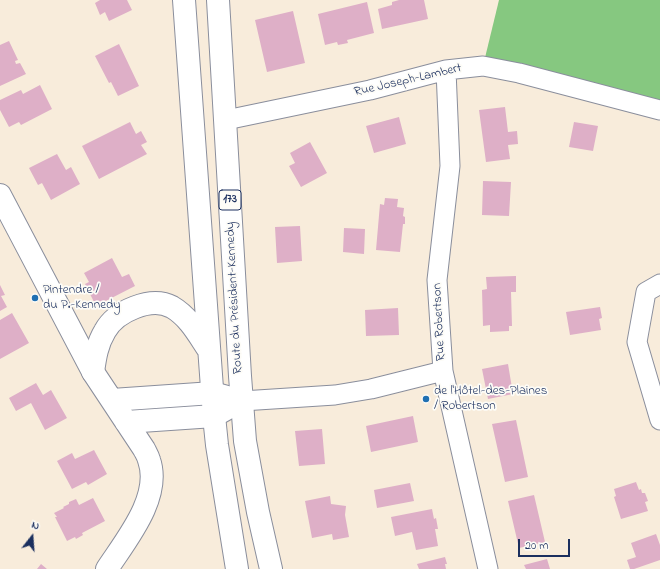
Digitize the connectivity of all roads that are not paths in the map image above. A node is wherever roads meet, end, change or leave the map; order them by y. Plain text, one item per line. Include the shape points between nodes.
1 (184, 0) edge
2 (218, 0) edge
3 (446, 70) junction
4 (660, 110) edge
5 (226, 120) junction
6 (0, 195) edge
7 (660, 284) edge
8 (210, 351) junction
9 (443, 371) junction
10 (93, 372) junction
11 (213, 393) junction
12 (112, 400) junction
13 (242, 400) junction
14 (214, 416) junction
15 (660, 420) edge
16 (126, 422) junction
17 (107, 569) edge
18 (237, 569) edge
19 (271, 569) edge
20 (488, 569) edge

1 - 8 main road
2 - 5 main road, Route du Président-Kennedy / 173
3 - 4 street, Rue Joseph-Lambert via 483,66 519,72
3 - 5 street, Rue Joseph-Lambert via 370,90
3 - 9 street, Rue Robertson via 450,166 437,280
5 - 13 main road, Route du Président-Kennedy / 173
6 - 10 main road
7 - 15 street via 646,292 637,342
8 - 10 main road via 181,313 162,304 151,304 135,307 117,317 106,329 100,340
8 - 11 main road
9 - 13 street via 335,395
9 - 20 street, Rue Robertson
10 - 12 main road
11 - 12 main road
11 - 13 main road
11 - 14 main road
12 - 16 main road
13 - 14 main road
13 - 19 main road, Route du Président-Kennedy / 173 via 245,441
14 - 16 main road
14 - 18 main road
16 - 17 main road via 150,461 152,480 142,514

